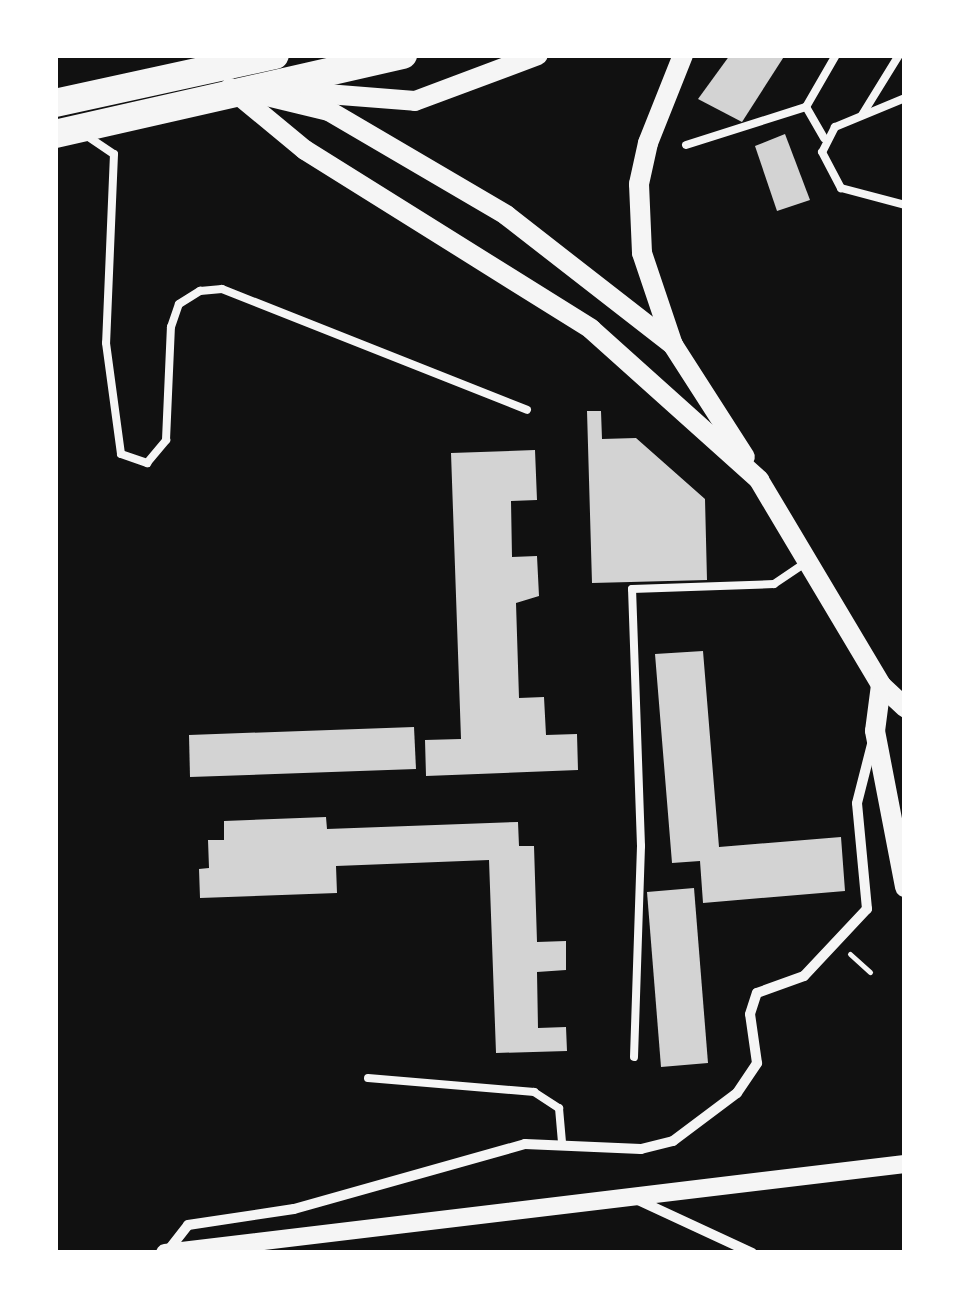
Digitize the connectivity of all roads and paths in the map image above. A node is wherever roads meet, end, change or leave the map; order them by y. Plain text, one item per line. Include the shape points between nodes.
1 (277, 55) edge
2 (403, 55) edge
3 (538, 55) edge
4 (683, 55) edge
5 (836, 55) edge
6 (900, 55) edge
7 (229, 87) junction
8 (904, 100) edge
9 (806, 107) junction
10 (862, 116) junction
11 (57, 120) edge
12 (824, 138) junction
13 (686, 144) dead end
14 (905, 205) edge
15 (674, 345) junction
16 (527, 410) dead end
17 (759, 480) junction
18 (811, 560) junction
19 (880, 685) junction
20 (905, 708) edge
21 (875, 731) junction
22 (905, 887) edge
23 (634, 1057) dead end
24 (368, 1078) dead end
25 (562, 1145) junction
26 (905, 1164) edge
27 (638, 1200) junction
28 (280, 1246) edge
29 (166, 1253) edge
30 (752, 1253) edge

1 - 7 main road
1 - 11 highway
2 - 11 highway
3 - 7 main road via 414,101
4 - 15 main road via 639,184 642,253
5 - 9 lane
6 - 10 lane
7 - 11 main road
7 - 15 main road via 329,111 506,215
7 - 17 main road via 305,150 592,329
8 - 10 lane
9 - 12 lane
9 - 13 lane
10 - 12 lane
11 - 16 lane via 114,154 106,343 121,454 147,463 166,440 171,327 180,304 200,291 222,289
12 - 14 lane via 822,152 841,188
15 - 17 main road
17 - 18 main road
18 - 19 main road
18 - 23 lane via 774,584 632,590 641,846
19 - 20 main road
19 - 21 main road
21 - 22 main road
21 - 25 street via 857,803 867,908 804,976 757,993 750,1014 757,1064 737,1093 673,1141 641,1148
24 - 25 lane via 534,1092 559,1108
25 - 29 street via 525,1144 294,1209 188,1225
26 - 27 street
27 - 28 street
27 - 30 street
28 - 29 street

